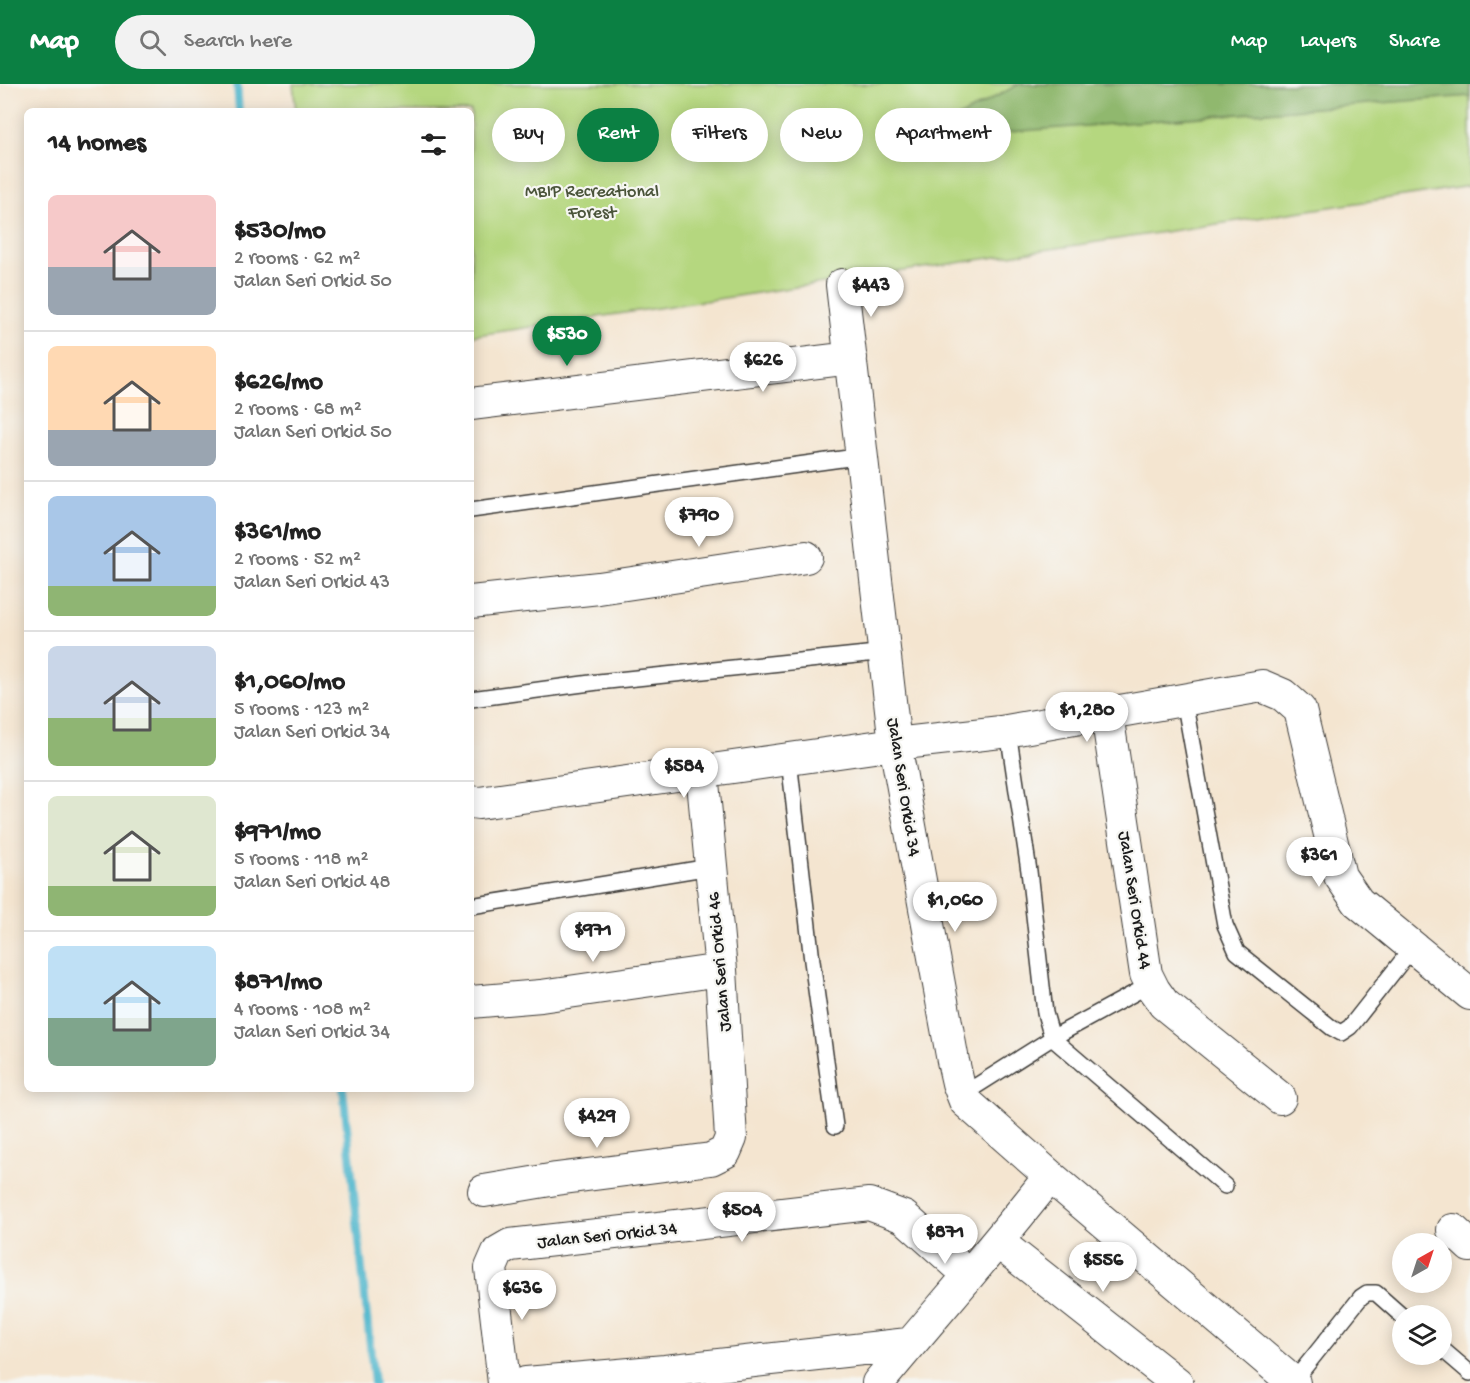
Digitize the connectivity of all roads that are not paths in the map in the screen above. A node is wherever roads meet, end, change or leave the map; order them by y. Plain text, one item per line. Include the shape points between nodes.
1 (843, 285) dead end
2 (851, 357) junction
3 (474, 404) edge
4 (863, 456) junction
5 (474, 510) edge
6 (806, 557) dead end
7 (474, 602) edge
8 (886, 652) junction
9 (474, 699) edge
10 (1184, 700) junction
11 (1107, 714) junction
12 (1008, 731) junction
13 (896, 744) junction
14 (789, 760) junction
15 (702, 772) junction
16 (474, 802) edge
17 (710, 867) junction
18 (474, 906) edge
19 (1413, 947) junction
20 (721, 970) junction
21 (1151, 984) junction
22 (1470, 994) edge
23 (474, 1002) edge
24 (1052, 1038) junction
25 (963, 1095) junction
26 (1280, 1098) dead end
27 (835, 1126) dead end
28 (1050, 1176) junction
29 (1225, 1186) dead end
30 (484, 1191) dead end
31 (998, 1242) junction
32 (969, 1275) junction
33 (1392, 1307) edge
34 (908, 1344) junction
35 (1452, 1358) edge
36 (1470, 1373) edge
37 (665, 1377) edge
38 (891, 1379) edge
39 (1294, 1382) edge
40 (504, 1383) edge
41 (526, 1383) edge
42 (1177, 1383) edge

1 - 2 street, Jalan Seri Orkid 34
2 - 3 street
2 - 4 street, Jalan Seri Orkid 34
4 - 5 lane
4 - 8 street, Jalan Seri Orkid 34
6 - 7 street via 599,588
8 - 9 lane
8 - 13 street, Jalan Seri Orkid 34
10 - 11 street
10 - 19 street via 1263,686 1283,694 1300,710 1340,876 1358,902
10 - 19 lane via 1225,925 1237,952 1341,1033 1350,1027
11 - 12 street
11 - 21 street, Jalan Seri Orkid 44 via 1146,974
12 - 13 street
12 - 24 lane via 1045,1013
13 - 14 street
13 - 25 street, Jalan Seri Orkid 34 via 953,1061
14 - 15 street
14 - 27 lane
15 - 16 street
15 - 17 street, Jalan Seri Orkid 46
17 - 18 lane
17 - 20 street, Jalan Seri Orkid 46
19 - 22 street
20 - 23 street
20 - 30 street, Jalan Seri Orkid 46 via 730,1138 725,1152 711,1159
21 - 24 lane
21 - 26 street, Jalan Seri Orkid 44 via 1164,1004
24 - 25 lane
24 - 29 lane
25 - 28 street, Jalan Seri Orkid 34 via 965,1101
28 - 31 street
28 - 39 street, Jalan Seri Orkid 34
31 - 32 street
31 - 42 street
32 - 34 street
32 - 40 street, Jalan Seri Orkid 34 via 904,1217 869,1204 510,1245 498,1252 491,1268
33 - 39 lane via 1376,1293 1361,1297
34 - 37 street
34 - 38 street
35 - 36 lane
37 - 41 street

